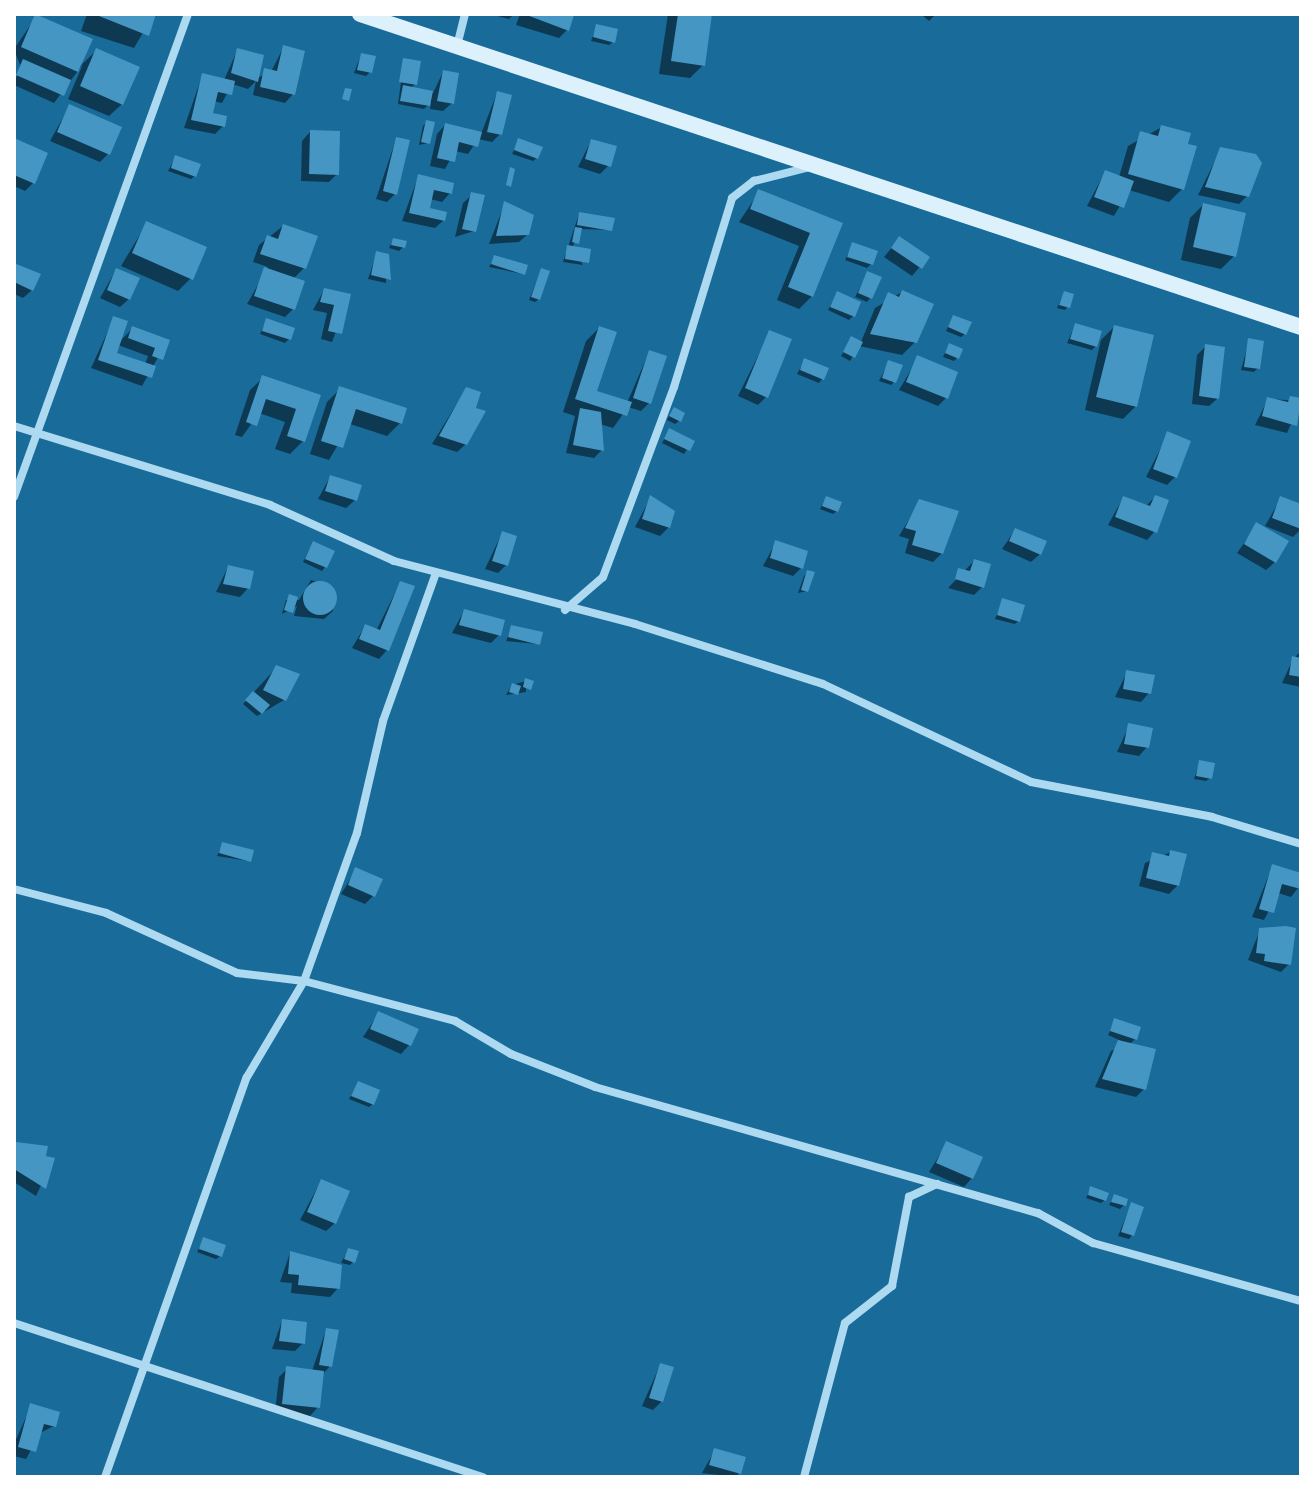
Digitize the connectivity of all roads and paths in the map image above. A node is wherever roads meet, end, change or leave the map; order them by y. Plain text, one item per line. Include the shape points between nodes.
1 (188, 14) edge
2 (360, 14) edge
3 (465, 14) edge
4 (457, 46) junction
5 (819, 165) junction
6 (1301, 327) edge
7 (14, 426) edge
8 (39, 434) junction
9 (14, 497) edge
10 (436, 573) junction
11 (564, 610) junction
12 (1301, 844) edge
13 (14, 889) edge
14 (304, 981) junction
15 (938, 1184) junction
16 (1301, 1301) edge
17 (14, 1323) edge
18 (142, 1363) junction
19 (105, 1477) edge
20 (483, 1477) edge
21 (804, 1477) edge

1 - 8 street
2 - 4 street
3 - 4 street
4 - 5 street
5 - 6 street
5 - 11 street via 754,181 732,198 674,387 603,577
7 - 8 street
8 - 9 street
8 - 10 street via 270,505
10 - 11 street
10 - 14 street via 383,721 357,833
11 - 12 street via 635,624 823,684 1031,782 1212,817
13 - 14 street via 106,913 237,973
14 - 15 street via 455,1021 511,1054 595,1087
14 - 18 street via 247,1077
15 - 16 street via 1038,1213 1093,1243
15 - 21 street via 909,1197 892,1286 845,1323
17 - 18 street
18 - 19 street
18 - 20 street

